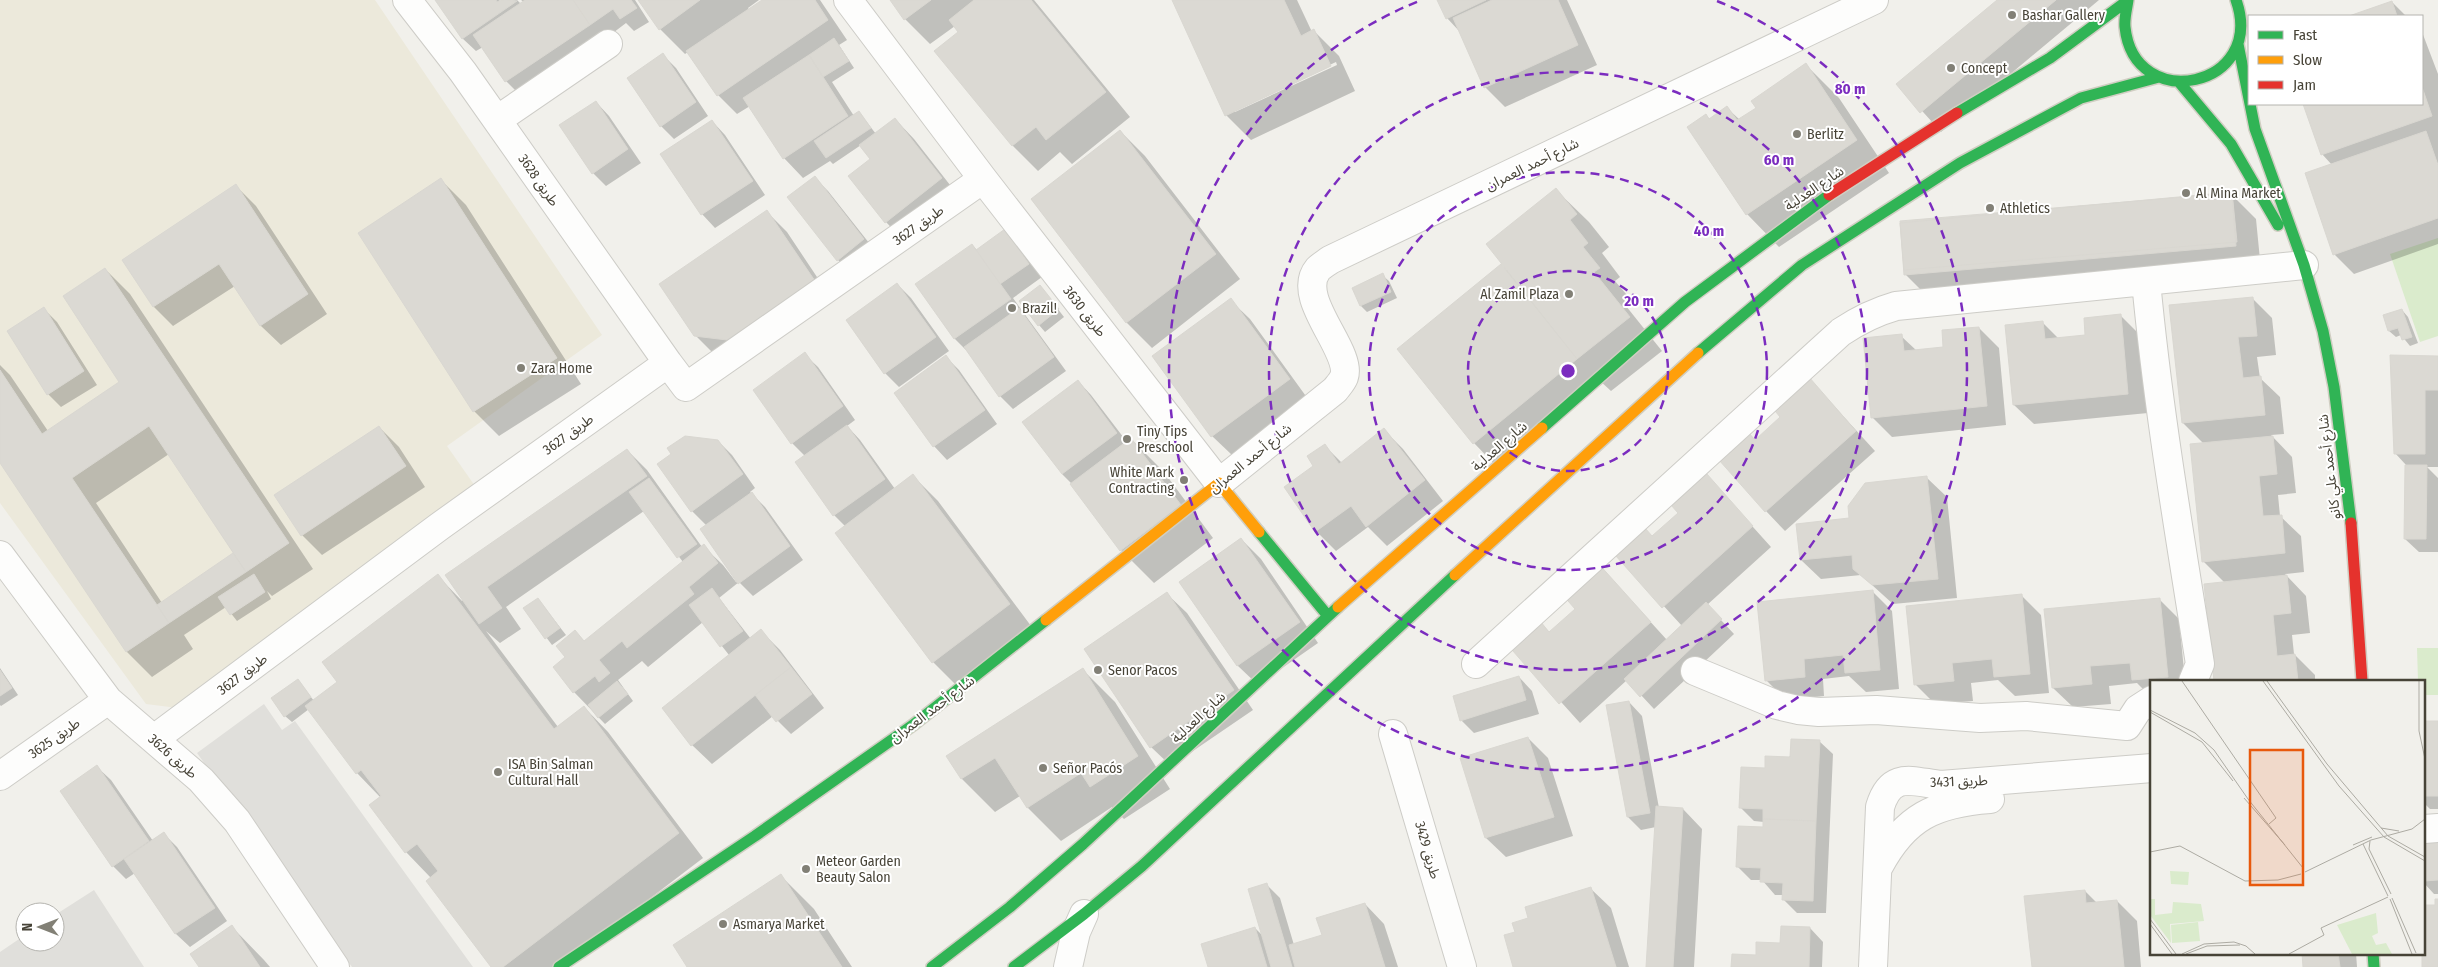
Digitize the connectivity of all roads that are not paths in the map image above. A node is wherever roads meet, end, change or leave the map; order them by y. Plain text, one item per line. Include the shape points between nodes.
1 (407, 0) edge
2 (848, 0) edge
3 (1874, 0) edge
4 (2128, 0) edge
5 (2236, 0) edge
6 (608, 44) dead end
7 (2238, 44) junction
8 (2159, 77) junction
9 (2179, 82) junction
10 (2248, 93) edge
11 (2250, 105) edge
12 (497, 120) junction
13 (982, 179) junction
14 (2302, 259) junction
15 (2146, 281) junction
16 (668, 363) junction
17 (1219, 483) junction
18 (0, 555) edge
19 (1328, 616) junction
20 (1476, 664) dead end
21 (1695, 671) dead end
22 (2193, 680) edge
23 (2362, 680) edge
24 (108, 700) junction
25 (2150, 701) edge
26 (2127, 726) junction
27 (1393, 734) dead end
28 (154, 739) junction
29 (0, 776) edge
30 (2142, 778) edge
31 (1971, 791) junction
32 (1879, 866) junction
33 (1084, 914) junction
34 (2374, 954) edge
35 (335, 967) edge
36 (559, 967) edge
37 (932, 967) edge
38 (1014, 967) edge
39 (1068, 967) edge
40 (1462, 967) edge
41 (1873, 967) edge
42 (2374, 967) edge

1 - 12 street, طريق 3628
2 - 13 street, طريق 3630
3 - 17 street, شارع أحمد العمران via 1339,256 1318,269 1313,278 1314,296 1343,362 1344,377 1335,390
4 - 8 main road via 2125,37 2132,54 2143,67
4 - 19 main road, شارع العدلية via 2050,58 1941,122 1807,210 1693,297
5 - 7 main road via 2241,26
6 - 12 street
7 - 9 main road via 2215,73 2198,80
7 - 10 main road, شارع أحمد علي كانو
8 - 9 main road
8 - 33 main road via 2081,98 2048,114 1960,163 1802,265 1718,335 1357,664 1142,866
9 - 14 main road, شارع أحمد علي كانو via 2231,144
11 - 14 main road, شارع أحمد علي كانو via 2255,128
12 - 16 street, طريق 3628
13 - 16 street, طريق 3627 via 686,387
13 - 17 street, طريق 3630
14 - 15 street
14 - 23 main road, شارع أحمد علي كانو via 2323,331 2344,452
15 - 20 street via 1896,306 1858,321 1841,332
15 - 22 street via 2167,458 2200,664
16 - 28 street, طريق 3627 via 440,526
17 - 19 main road, طريق 3630
17 - 36 main road, شارع أحمد العمران via 914,725
18 - 24 street, طريق 3626
19 - 37 main road, شارع العدلية via 1083,844 1010,907
21 - 26 street via 1777,705 1798,710 1876,710 1980,718 2026,716
24 - 28 street, طريق 3626
24 - 29 street, طريق 3625
25 - 26 street via 2138,709
26 - 30 street
27 - 40 street, طريق 3429
28 - 35 street, طريق 3626 via 201,780 237,821
30 - 31 street, طريق 3431
31 - 32 street via 1933,809 1901,832
31 - 32 street, طريق 3431 via 1912,779 1903,780 1888,790 1880,807
32 - 41 street, طريق 3431
33 - 38 main road
33 - 39 street
34 - 42 main road

